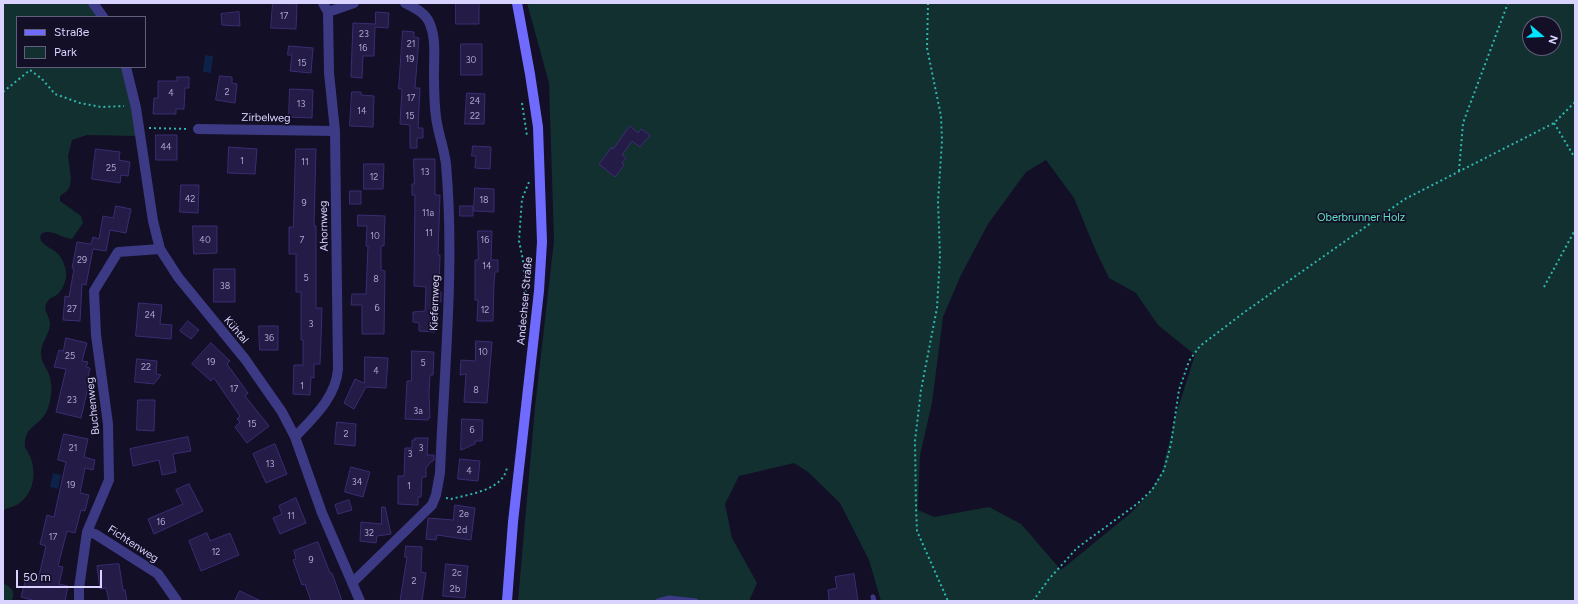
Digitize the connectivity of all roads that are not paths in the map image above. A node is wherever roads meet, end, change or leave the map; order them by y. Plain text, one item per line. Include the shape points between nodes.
1 (93, 3) edge
2 (323, 3) edge
3 (354, 3) edge
4 (405, 3) edge
5 (517, 3) edge
6 (328, 12) junction
7 (101, 16) edge
8 (126, 68) edge
9 (198, 129) road end
10 (334, 131) junction
11 (160, 249) junction
12 (295, 437) junction
13 (87, 532) junction
14 (352, 583) junction
15 (80, 601) edge
16 (177, 601) edge
17 (360, 601) edge
18 (507, 601) edge
19 (658, 601) edge
20 (696, 601) edge

1 - 7 street
2 - 6 street, Ahornweg
3 - 6 street
4 - 14 street, Kiefernweg via 425,15 432,32 435,51 436,117 447,184 449,238 440,473 432,505
5 - 18 street, Andechser Straße via 538,127 542,242
6 - 10 street, Ahornweg via 329,73
8 - 11 street, Kühtal via 136,105 153,221
9 - 10 street, Zirbelweg
10 - 12 street, Ahornweg via 338,375 332,394
11 - 12 street, Kühtal via 178,277 269,391
11 - 13 street, Buchenweg via 118,252 94,291 96,335 108,424 109,480
12 - 14 street, Kühtal via 322,513
13 - 15 street, Buchenweg via 78,588
13 - 16 street, Fichtenweg via 95,534 158,574
14 - 17 street, Kühtal
19 - 20 lane via 669,598

